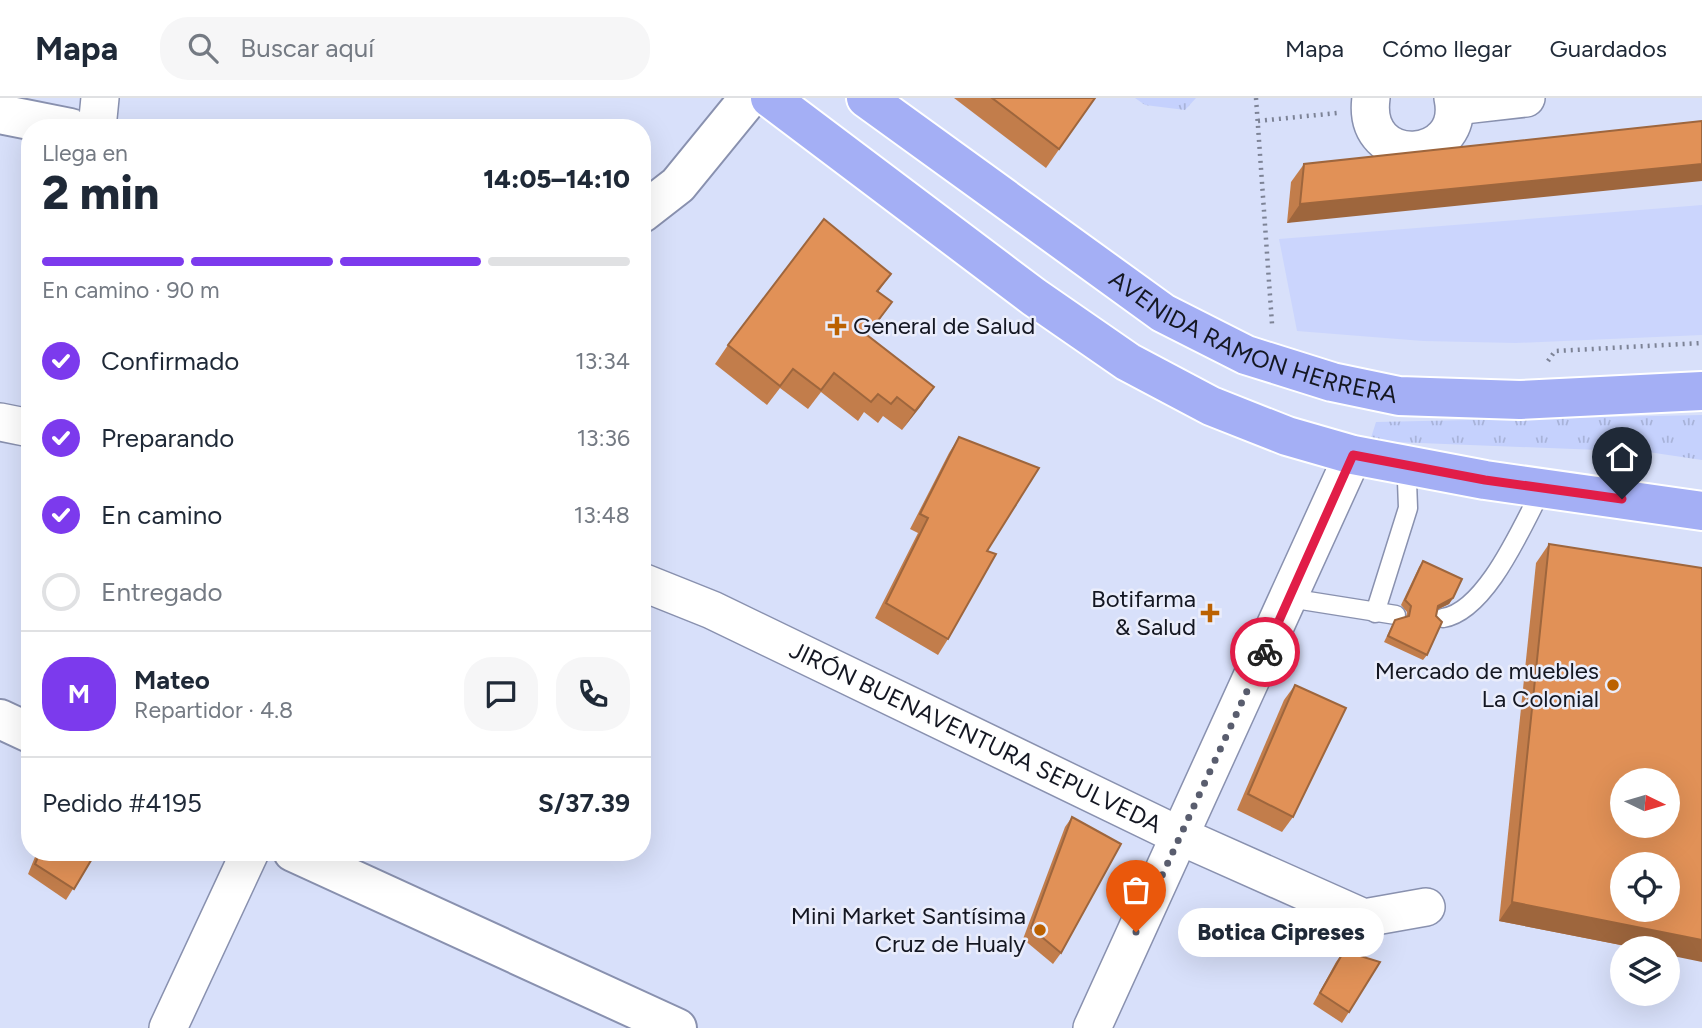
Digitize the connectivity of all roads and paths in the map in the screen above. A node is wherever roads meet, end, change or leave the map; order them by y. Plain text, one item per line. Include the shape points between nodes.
1 (100, 98) edge
2 (749, 98) edge
3 (770, 98) edge
4 (866, 98) edge
5 (1256, 98) edge
6 (1526, 98) edge
7 (1454, 102) edge
8 (1370, 104) edge
9 (0, 114) edge
10 (25, 119) edge
11 (98, 119) edge
12 (1258, 121) junction
13 (651, 206) edge
14 (1702, 343) edge
15 (1547, 362) dead end
16 (1274, 364) junction
17 (1702, 391) edge
18 (0, 422) edge
19 (21, 426) edge
20 (1353, 455) junction
21 (1397, 464) junction
22 (1543, 487) junction
23 (1702, 511) edge
24 (651, 586) edge
25 (1289, 598) junction
26 (1375, 613) junction
27 (1396, 615) dead end
28 (1443, 618) dead end
29 (0, 719) edge
30 (21, 729) edge
31 (1180, 836) junction
32 (246, 861) edge
33 (313, 861) edge
34 (1426, 907) dead end
35 (168, 1028) edge
36 (677, 1028) edge
37 (1092, 1028) edge

1 - 11 street
2 - 13 street via 678,185
3 - 20 main road via 1128,362 1211,406 1286,436
4 - 16 main road, AVENIDA RAMON HERRERA via 1163,313 1246,355
5 - 12 path
6 - 7 street
7 - 8 street via 1448,132 1427,149 1415,152 1388,145 1371,123
8 - 12 path
9 - 10 street
12 - 16 path
14 - 15 path via 1555,351
16 - 17 main road, AVENIDA RAMON HERRERA via 1346,385 1441,399
18 - 19 street
20 - 21 main road
20 - 25 street
21 - 22 main road
21 - 26 lane via 1407,481 1408,508
22 - 23 main road
22 - 28 lane via 1478,598 1456,616
24 - 31 street, JIRÓN BUENAVENTURA SEPULVEDA via 712,610
25 - 26 lane
25 - 31 street
26 - 27 lane
29 - 30 street
31 - 34 street, JIRÓN BUENAVENTURA SEPULVEDA via 1364,918
31 - 37 street
32 - 35 street
33 - 36 street

